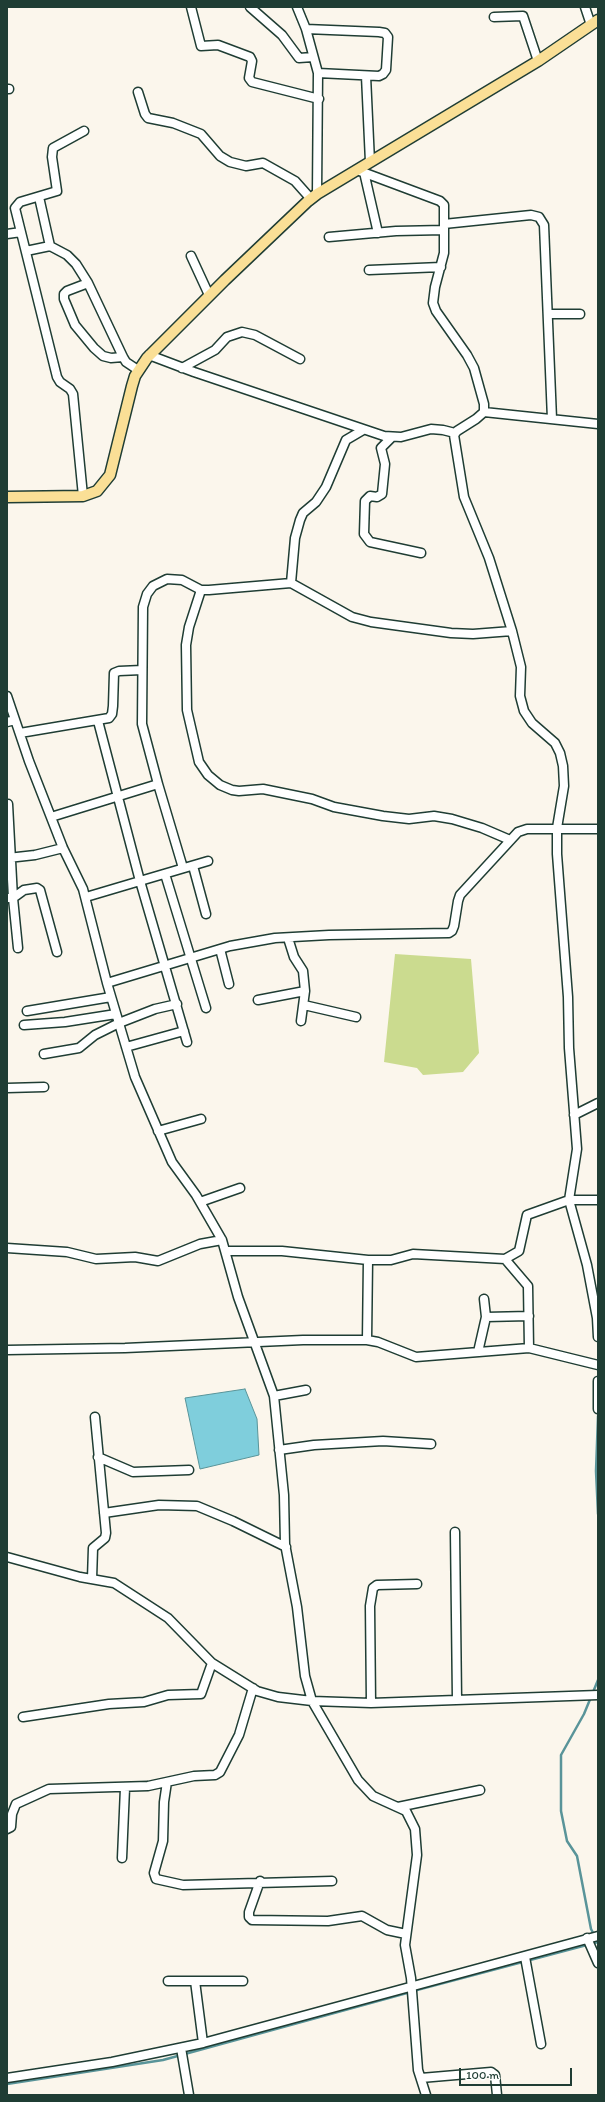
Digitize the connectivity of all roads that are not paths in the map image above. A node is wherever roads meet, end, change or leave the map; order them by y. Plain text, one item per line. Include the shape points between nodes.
1 (191, 7) edge
2 (250, 7) edge
3 (297, 7) edge
4 (585, 7) edge
5 (494, 17) dead end
6 (594, 22) edge
7 (306, 29) junction
8 (313, 57) junction
9 (538, 61) junction
10 (318, 72) junction
11 (366, 76) junction
12 (138, 92) dead end
13 (319, 99) junction
14 (84, 131) dead end
15 (370, 162) junction
16 (360, 171) junction
17 (314, 196) junction
18 (39, 197) junction
19 (444, 227) junction
20 (21, 232) junction
21 (378, 233) junction
22 (7, 234) edge
23 (329, 237) dead end
24 (50, 246) junction
25 (26, 251) junction
26 (191, 256) dead end
27 (441, 267) junction
28 (369, 270) dead end
29 (88, 283) junction
30 (209, 295) junction
31 (548, 314) junction
32 (580, 314) dead end
33 (150, 355) junction
34 (123, 357) junction
35 (300, 359) dead end
36 (182, 368) junction
37 (138, 370) junction
38 (484, 412) junction
39 (552, 419) junction
40 (598, 424) edge
41 (363, 430) junction
42 (455, 433) junction
43 (392, 437) junction
44 (83, 496) junction
45 (7, 497) edge
46 (421, 553) dead end
47 (291, 583) junction
48 (201, 590) junction
49 (512, 631) junction
50 (142, 670) junction
51 (7, 696) edge
52 (11, 721) edge
53 (98, 721) junction
54 (20, 733) junction
55 (158, 784) junction
56 (117, 796) junction
57 (8, 804) dead end
58 (51, 817) junction
59 (557, 828) junction
60 (598, 829) edge
61 (510, 840) junction
62 (63, 848) junction
63 (9, 857) edge
64 (208, 861) dead end
65 (194, 866) junction
66 (183, 868) junction
67 (165, 874) junction
68 (140, 881) junction
69 (86, 897) junction
70 (10, 898) edge
71 (206, 914) dead end
72 (288, 938) junction
73 (18, 948) dead end
74 (220, 949) junction
75 (57, 952) dead end
76 (190, 957) junction
77 (165, 964) junction
78 (107, 982) junction
79 (229, 984) dead end
80 (305, 991) junction
81 (111, 997) junction
82 (258, 1000) dead end
83 (177, 1004) junction
84 (304, 1004) junction
85 (206, 1008) dead end
86 (27, 1010) dead end
87 (116, 1014) junction
88 (356, 1017) dead end
89 (301, 1021) dead end
90 (119, 1023) junction
91 (24, 1025) dead end
92 (184, 1032) junction
93 (187, 1042) dead end
94 (126, 1046) junction
95 (44, 1054) dead end
96 (44, 1086) dead end
97 (7, 1088) edge
98 (598, 1103) edge
99 (574, 1115) junction
100 (202, 1118) dead end
101 (158, 1131) junction
102 (240, 1188) dead end
103 (569, 1200) junction
104 (598, 1200) edge
105 (200, 1202) junction
106 (222, 1240) junction
107 (7, 1248) edge
108 (226, 1250) junction
109 (505, 1259) junction
110 (368, 1260) junction
111 (484, 1299) dead end
112 (529, 1316) junction
113 (486, 1317) junction
114 (598, 1337) edge
115 (368, 1340) junction
116 (253, 1342) junction
117 (529, 1348) junction
118 (7, 1350) edge
119 (478, 1352) junction
120 (598, 1365) edge
121 (598, 1381) edge
122 (306, 1390) dead end
123 (274, 1396) junction
124 (598, 1408) edge
125 (95, 1417) dead end
126 (431, 1444) dead end
127 (279, 1450) junction
128 (98, 1457) junction
129 (189, 1470) dead end
130 (104, 1513) junction
131 (455, 1532) dead end
132 (286, 1547) junction
133 (7, 1557) edge
134 (86, 1578) junction
135 (417, 1584) dead end
136 (212, 1663) junction
137 (253, 1688) junction
138 (594, 1695) edge
139 (457, 1700) junction
140 (312, 1701) junction
141 (371, 1703) junction
142 (23, 1717) dead end
143 (167, 1782) junction
144 (125, 1788) junction
145 (480, 1790) dead end
146 (398, 1807) junction
147 (7, 1828) edge
148 (122, 1858) dead end
149 (260, 1881) junction
150 (332, 1881) dead end
151 (406, 1934) junction
152 (598, 1936) edge
153 (587, 1938) junction
154 (525, 1957) junction
155 (598, 1963) edge
156 (168, 1981) dead end
157 (195, 1981) junction
158 (243, 1981) dead end
159 (412, 1986) junction
160 (204, 2043) junction
161 (541, 2044) dead end
162 (182, 2052) junction
163 (7, 2078) edge
164 (421, 2078) junction
165 (189, 2095) edge
166 (426, 2095) edge
167 (497, 2095) edge

1 - 13 street via 201,46 218,45 250,57 252,61 249,78 252,82
2 - 8 street via 282,35 299,58
3 - 7 street
4 - 6 street
5 - 9 street via 523,16
6 - 9 main road
7 - 8 street
7 - 11 street via 384,34 388,38 386,70 379,76
8 - 10 street
9 - 15 main road
10 - 11 street
10 - 13 street
11 - 15 street
12 - 17 street via 148,118 173,123 201,134 220,156 230,162 246,166 263,163
13 - 17 street
14 - 18 street via 53,148 57,191
15 - 16 main road
16 - 17 main road
16 - 19 street via 440,201 444,205
16 - 21 street
17 - 30 main road
18 - 20 street via 16,204
18 - 24 street
19 - 21 street
19 - 27 street
19 - 31 street via 531,215 539,217 544,225
20 - 22 street
20 - 25 street
21 - 23 street
24 - 25 street
24 - 29 street via 67,255
25 - 44 street via 58,377 73,394
26 - 30 street
27 - 28 street
27 - 38 street via 433,303 474,368 483,397
29 - 34 street
29 - 34 street via 64,294 75,325 103,356
30 - 33 main road
31 - 32 street
31 - 39 street
33 - 36 street
33 - 37 main road
34 - 37 street
35 - 36 street via 254,335 242,332 227,337 215,350
36 - 41 street
37 - 44 main road via 110,475 97,491
38 - 39 street
38 - 42 street
39 - 40 street
41 - 43 street
41 - 47 street via 346,440 326,487 300,520 295,538
42 - 43 street via 431,429
42 - 49 street via 454,441 467,507 490,558
43 - 46 street via 381,448 385,464 382,494 377,497 370,496 365,501 364,534 370,542
44 - 45 main road
47 - 48 street
47 - 49 street via 352,617 371,622 452,633
48 - 50 street via 175,578 153,586 147,594 143,607
48 - 61 street via 188,627 187,710 198,762 220,785 240,791 263,789 312,799 334,807 384,816 409,819 434,816 482,828
49 - 59 street via 521,667 520,696 524,712 532,723 555,743 562,760 564,786
50 - 53 street via 114,673 112,714 109,718
50 - 55 street via 142,724
51 - 52 street
52 - 54 street
53 - 54 street
53 - 56 street
54 - 58 street
55 - 56 street
55 - 66 street
56 - 58 street
56 - 68 street
57 - 63 street
58 - 62 street
59 - 60 street
59 - 61 street via 522,829
59 - 99 street
61 - 72 street via 460,895 454,926 449,933
62 - 63 street
62 - 69 street
63 - 70 street
64 - 65 street
65 - 66 street
65 - 71 street
66 - 67 street
67 - 68 street
67 - 76 street
68 - 69 street
68 - 77 street
69 - 78 street
70 - 73 street
70 - 75 street via 24,890 40,890
72 - 74 street via 238,944
72 - 80 street via 294,957 304,971
74 - 76 street
74 - 79 street
76 - 77 street
76 - 85 street
77 - 78 street
77 - 83 street
78 - 81 street
80 - 82 street
80 - 84 street
81 - 86 street
81 - 87 street
83 - 90 street via 155,1009
83 - 92 street
84 - 88 street
84 - 89 street
87 - 90 street
87 - 91 street
90 - 94 street
90 - 95 street via 94,1036 79,1048
92 - 93 street
92 - 94 street
94 - 101 street via 135,1077
96 - 97 street
98 - 99 street
99 - 103 street via 577,1148
100 - 101 street
101 - 105 street via 172,1162
102 - 105 street
103 - 104 street
103 - 109 street via 527,1215 519,1251
103 - 114 street via 587,1265
105 - 106 street
106 - 107 street via 200,1244 158,1261 136,1257 96,1259 67,1252
106 - 108 street
108 - 110 street via 282,1251
108 - 116 street
109 - 110 street via 413,1254 391,1260
109 - 112 street via 528,1286
110 - 115 street
111 - 113 street
112 - 113 street
112 - 117 street
113 - 119 street
115 - 116 street
115 - 119 street via 416,1357
116 - 118 street
116 - 123 street
117 - 119 street
117 - 120 street
121 - 124 street
122 - 123 street
123 - 127 street
125 - 128 street
126 - 127 street via 384,1441
127 - 132 street
128 - 129 street via 133,1472
128 - 130 street
130 - 132 street via 159,1505 197,1506
130 - 134 street via 105,1538 93,1548
131 - 139 street
132 - 140 street via 297,1607 305,1676
133 - 134 street
134 - 136 street via 114,1583 168,1618
135 - 141 street via 376,1585 372,1588
136 - 137 street
136 - 142 street via 201,1694 168,1695 144,1702 109,1704
137 - 140 street via 278,1697
137 - 143 street via 239,1735 220,1772
138 - 139 street
139 - 141 street
140 - 141 street
140 - 146 street via 358,1780 373,1796
143 - 144 street
143 - 149 street via 163,1841 154,1873 156,1878 183,1885
144 - 147 street via 49,1789 40,1792 16,1804 11,1827
144 - 148 street
145 - 146 street
146 - 151 street via 406,1811 412,1820 416,1838 417,1855
149 - 150 street
149 - 151 street via 249,1912 252,1920 328,1921 362,1916 387,1930
151 - 159 street via 405,1945
152 - 153 street
153 - 154 street
153 - 155 street
154 - 159 street
154 - 161 street
156 - 157 street
157 - 158 street
157 - 160 street
159 - 160 street
159 - 164 street via 418,2070
160 - 162 street
162 - 163 street
162 - 165 street
164 - 166 street
164 - 167 street via 491,2072 495,2075

